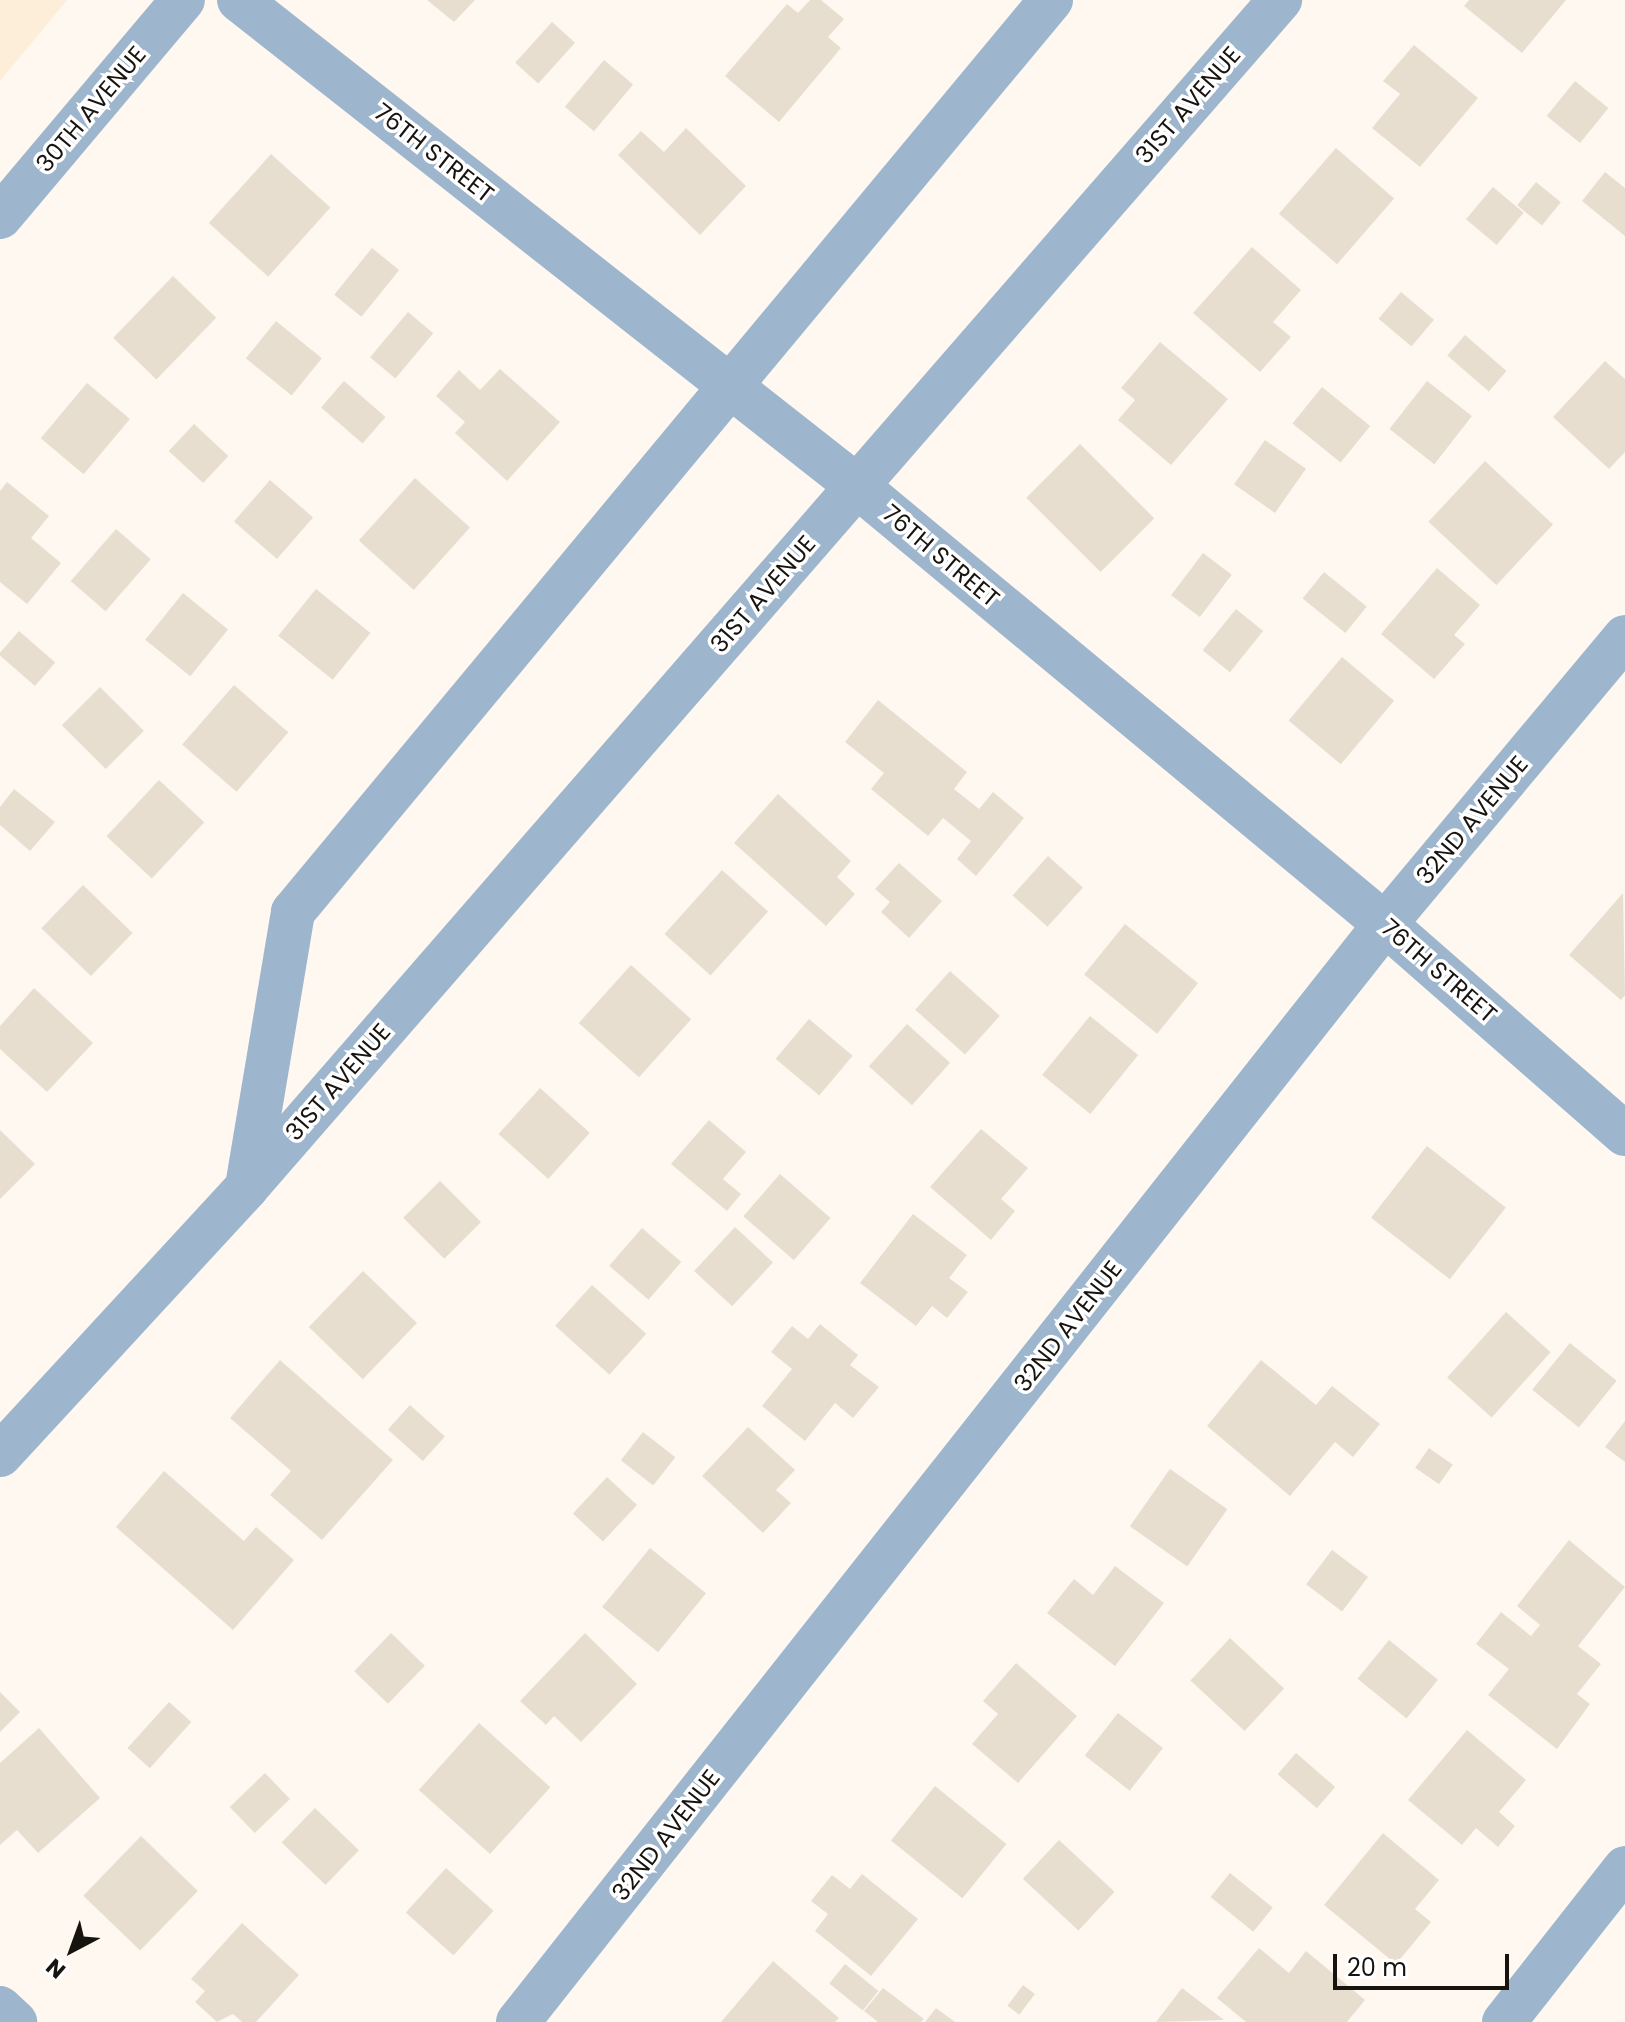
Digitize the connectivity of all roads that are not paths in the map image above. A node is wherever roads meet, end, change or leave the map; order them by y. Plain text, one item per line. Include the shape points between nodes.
1 (183, 0) edge
2 (239, 0) edge
3 (1051, 0) edge
4 (1280, 0) edge
5 (0, 217) edge
6 (729, 385) junction
7 (857, 486) junction
8 (1625, 637) edge
9 (1385, 924) junction
10 (1625, 1134) edge
11 (247, 1187) junction
12 (0, 1455) edge
13 (1625, 1868) edge
14 (0, 2008) edge
15 (15, 2022) edge
16 (518, 2022) edge
17 (1504, 2022) edge

1 - 5 street, 30TH AVENUE
2 - 6 street, 76TH STREET
3 - 6 street, 31ST AVENUE
4 - 7 street, 31ST AVENUE
6 - 7 street, 76TH STREET
6 - 11 street, 31ST AVENUE via 293,912
7 - 9 street, 76TH STREET
7 - 11 street, 31ST AVENUE
8 - 9 street, 32ND AVENUE
9 - 10 street, 76TH STREET
9 - 16 street, 32ND AVENUE
11 - 12 street, 31ST AVENUE
13 - 17 street
14 - 15 street

